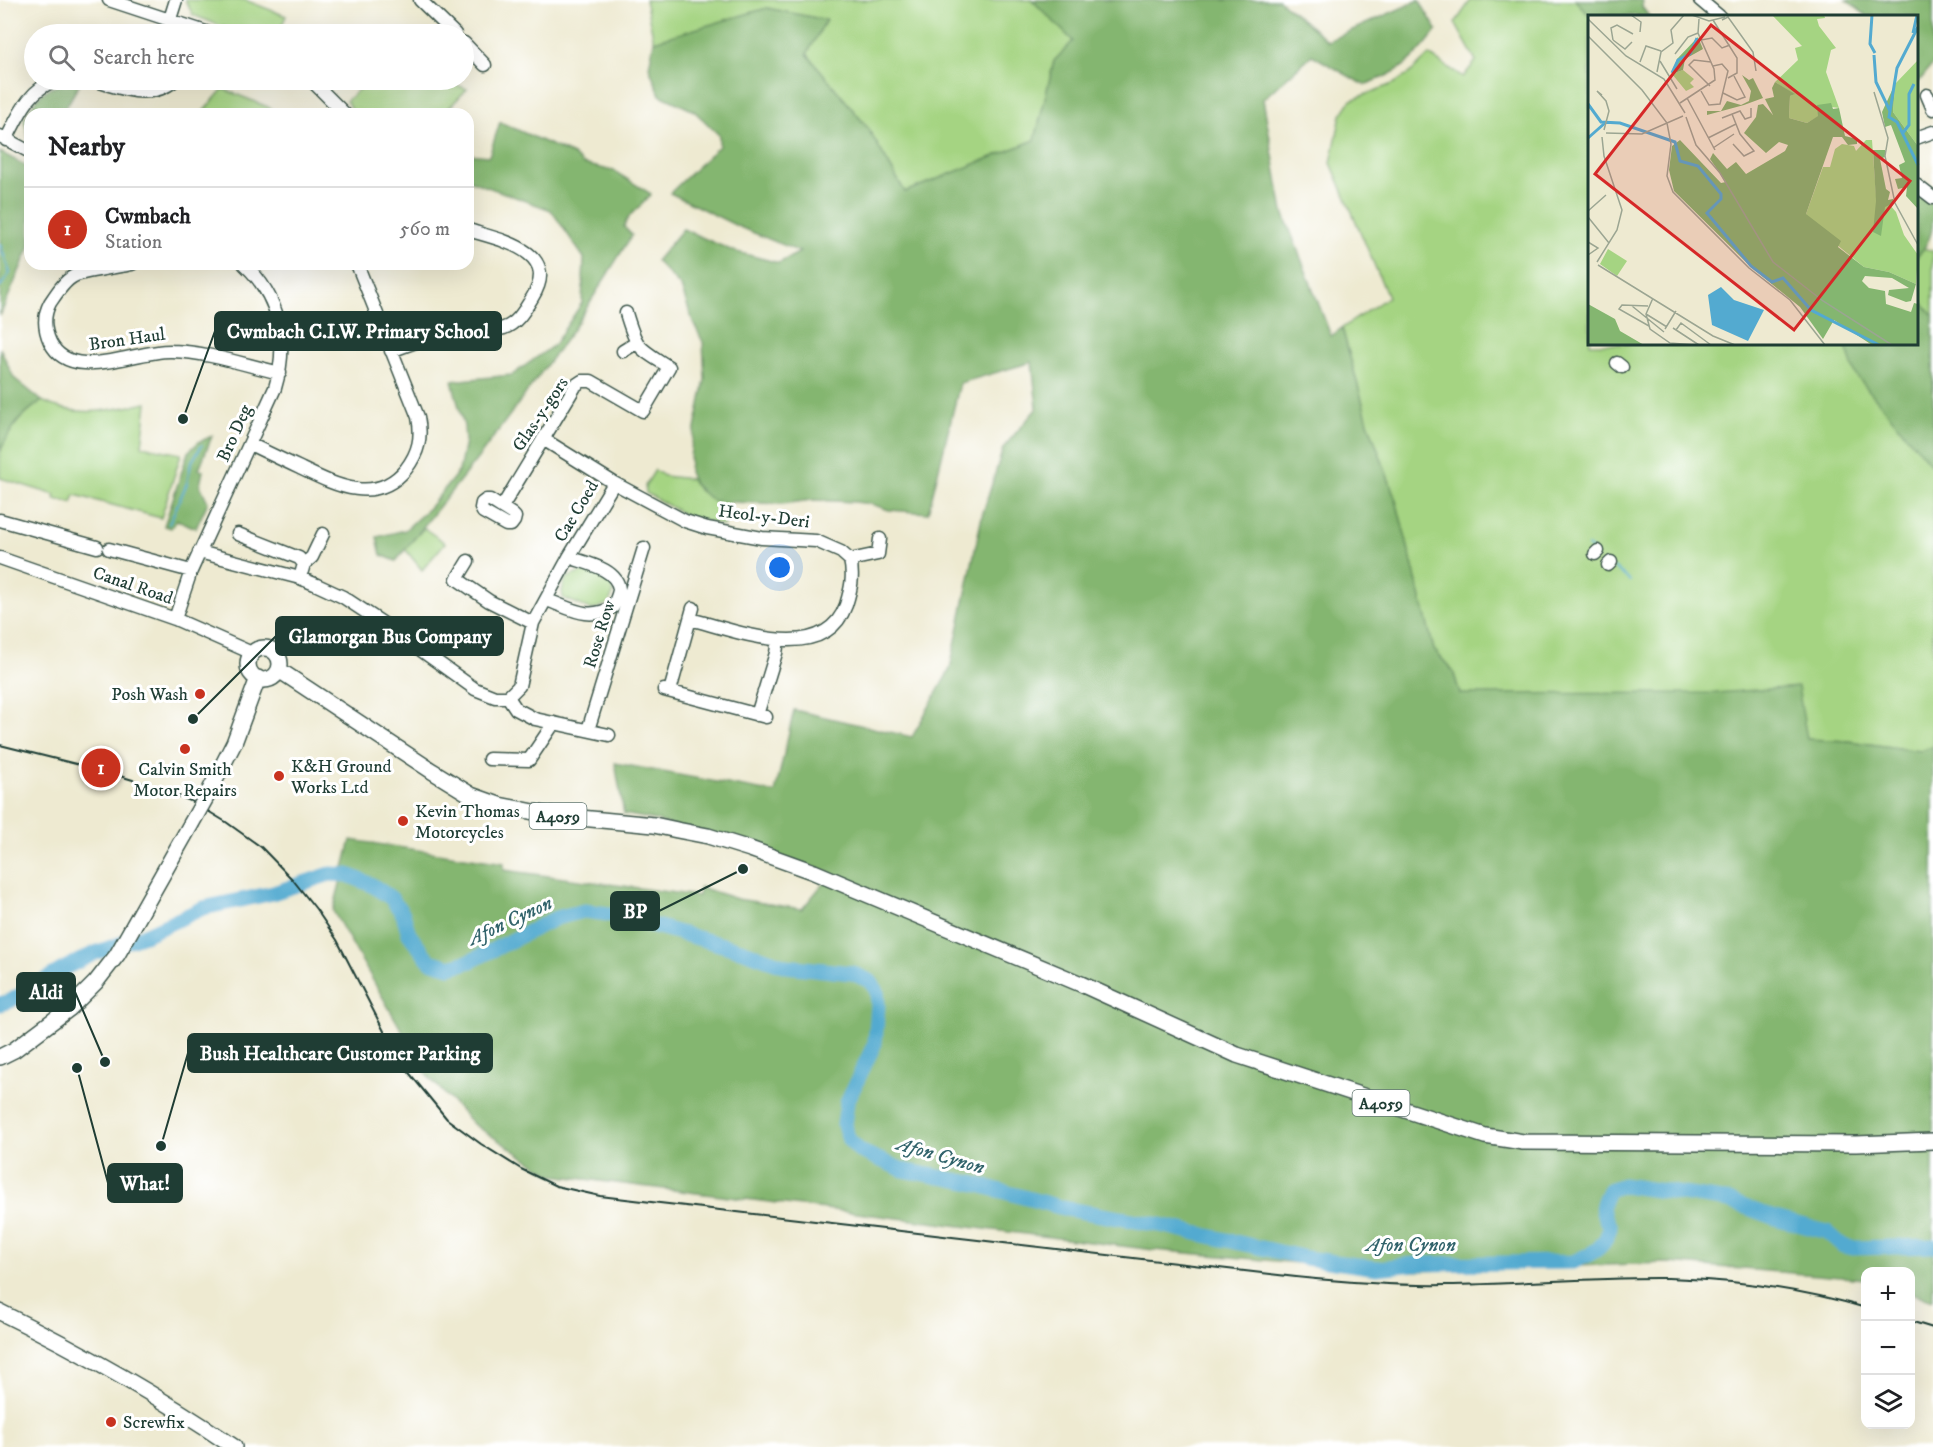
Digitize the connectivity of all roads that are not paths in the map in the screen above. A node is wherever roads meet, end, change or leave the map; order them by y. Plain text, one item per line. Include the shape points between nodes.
1 (109, 0) edge
2 (176, 0) edge
3 (420, 0) edge
4 (1700, 0) edge
5 (1718, 15) edge
6 (170, 19) junction
7 (182, 24) edge
8 (445, 24) edge
9 (474, 53) edge
10 (485, 65) dead end
11 (38, 90) edge
12 (124, 90) edge
13 (154, 90) edge
14 (321, 90) edge
15 (1927, 95) dead end
16 (339, 108) edge
17 (1933, 109) edge
18 (1933, 132) edge
19 (3, 138) edge
20 (1918, 138) edge
21 (24, 149) edge
22 (1918, 186) edge
23 (1933, 198) edge
24 (474, 232) edge
25 (103, 270) edge
26 (249, 270) edge
27 (359, 270) edge
28 (626, 313) dead end
29 (636, 343) junction
30 (391, 351) junction
31 (622, 351) dead end
32 (279, 373) junction
33 (543, 439) junction
34 (250, 444) junction
35 (614, 483) junction
36 (502, 507) dead end
37 (0, 520) edge
38 (238, 534) dead end
39 (323, 534) dead end
40 (880, 539) dead end
41 (644, 548) dead end
42 (199, 552) junction
43 (569, 557) junction
44 (0, 558) edge
45 (850, 560) junction
46 (468, 561) dead end
47 (304, 564) junction
48 (191, 572) junction
49 (300, 578) junction
50 (547, 600) junction
51 (175, 619) junction
52 (533, 623) junction
53 (778, 640) junction
54 (252, 653) junction
55 (279, 670) junction
56 (258, 678) junction
57 (508, 697) junction
58 (554, 723) junction
59 (588, 730) junction
60 (609, 735) dead end
61 (489, 759) dead end
62 (0, 1057) edge
63 (1933, 1141) edge
64 (0, 1312) edge
65 (234, 1447) edge

1 - 6 street
2 - 6 street
3 - 8 street
4 - 5 street
6 - 7 street
9 - 10 street
11 - 19 street via 27,99
12 - 13 street
14 - 16 street
15 - 17 street
18 - 20 street
19 - 21 street
22 - 23 street
24 - 30 street via 512,243 526,250 536,262 540,286 519,318 506,327 418,340
25 - 32 street, Bron Haul via 74,276 57,292 46,311 45,332 53,348 68,361 87,364 171,350
26 - 32 street, Bro Deg via 277,314 282,335
27 - 30 street
28 - 29 street
29 - 31 street
29 - 33 street, Glas-y-gors via 669,367 643,411 591,381 582,381
30 - 34 street via 421,432 415,455 399,477 379,488 359,490 332,484
32 - 34 street, Bro Deg
33 - 35 street, Heol-y-Deri
33 - 36 street, Glas-y-gors
34 - 42 street, Bro Deg
35 - 43 street, Cae Coed
35 - 45 street, Heol-y-Deri via 685,521 762,538 816,541
37 - 48 street
38 - 47 street via 299,558
39 - 47 street via 312,557
40 - 45 street via 878,554
41 - 59 street, Rose Row
42 - 48 street, Bro Deg
42 - 49 street
43 - 50 street, Cae Coed
43 - 50 street, Cae Coed via 615,578 619,590 613,607 601,614 587,614
44 - 51 street, Canal Road
45 - 53 street via 852,582 837,621 818,636
46 - 52 street via 457,579 489,601
47 - 49 street
48 - 51 street, Bro Deg
49 - 57 street via 343,597 475,689 495,698
50 - 52 street, Cae Coed
51 - 54 street, Canal Road
52 - 57 street, Cae Coed via 519,686
53 - 53 street via 761,716 667,691 692,613
54 - 55 main road via 266,648 274,652 280,660
54 - 56 main road via 248,668
55 - 56 main road via 272,677
55 - 63 main road, A4059 via 471,795 549,815 677,830 750,849 1081,984 1236,1055 1485,1136 1535,1142
56 - 62 main road, bridge via 234,743 117,955 70,1008
57 - 58 street via 516,708 535,719
58 - 59 street
58 - 61 street via 529,760
59 - 60 street
64 - 65 main road via 114,1370

